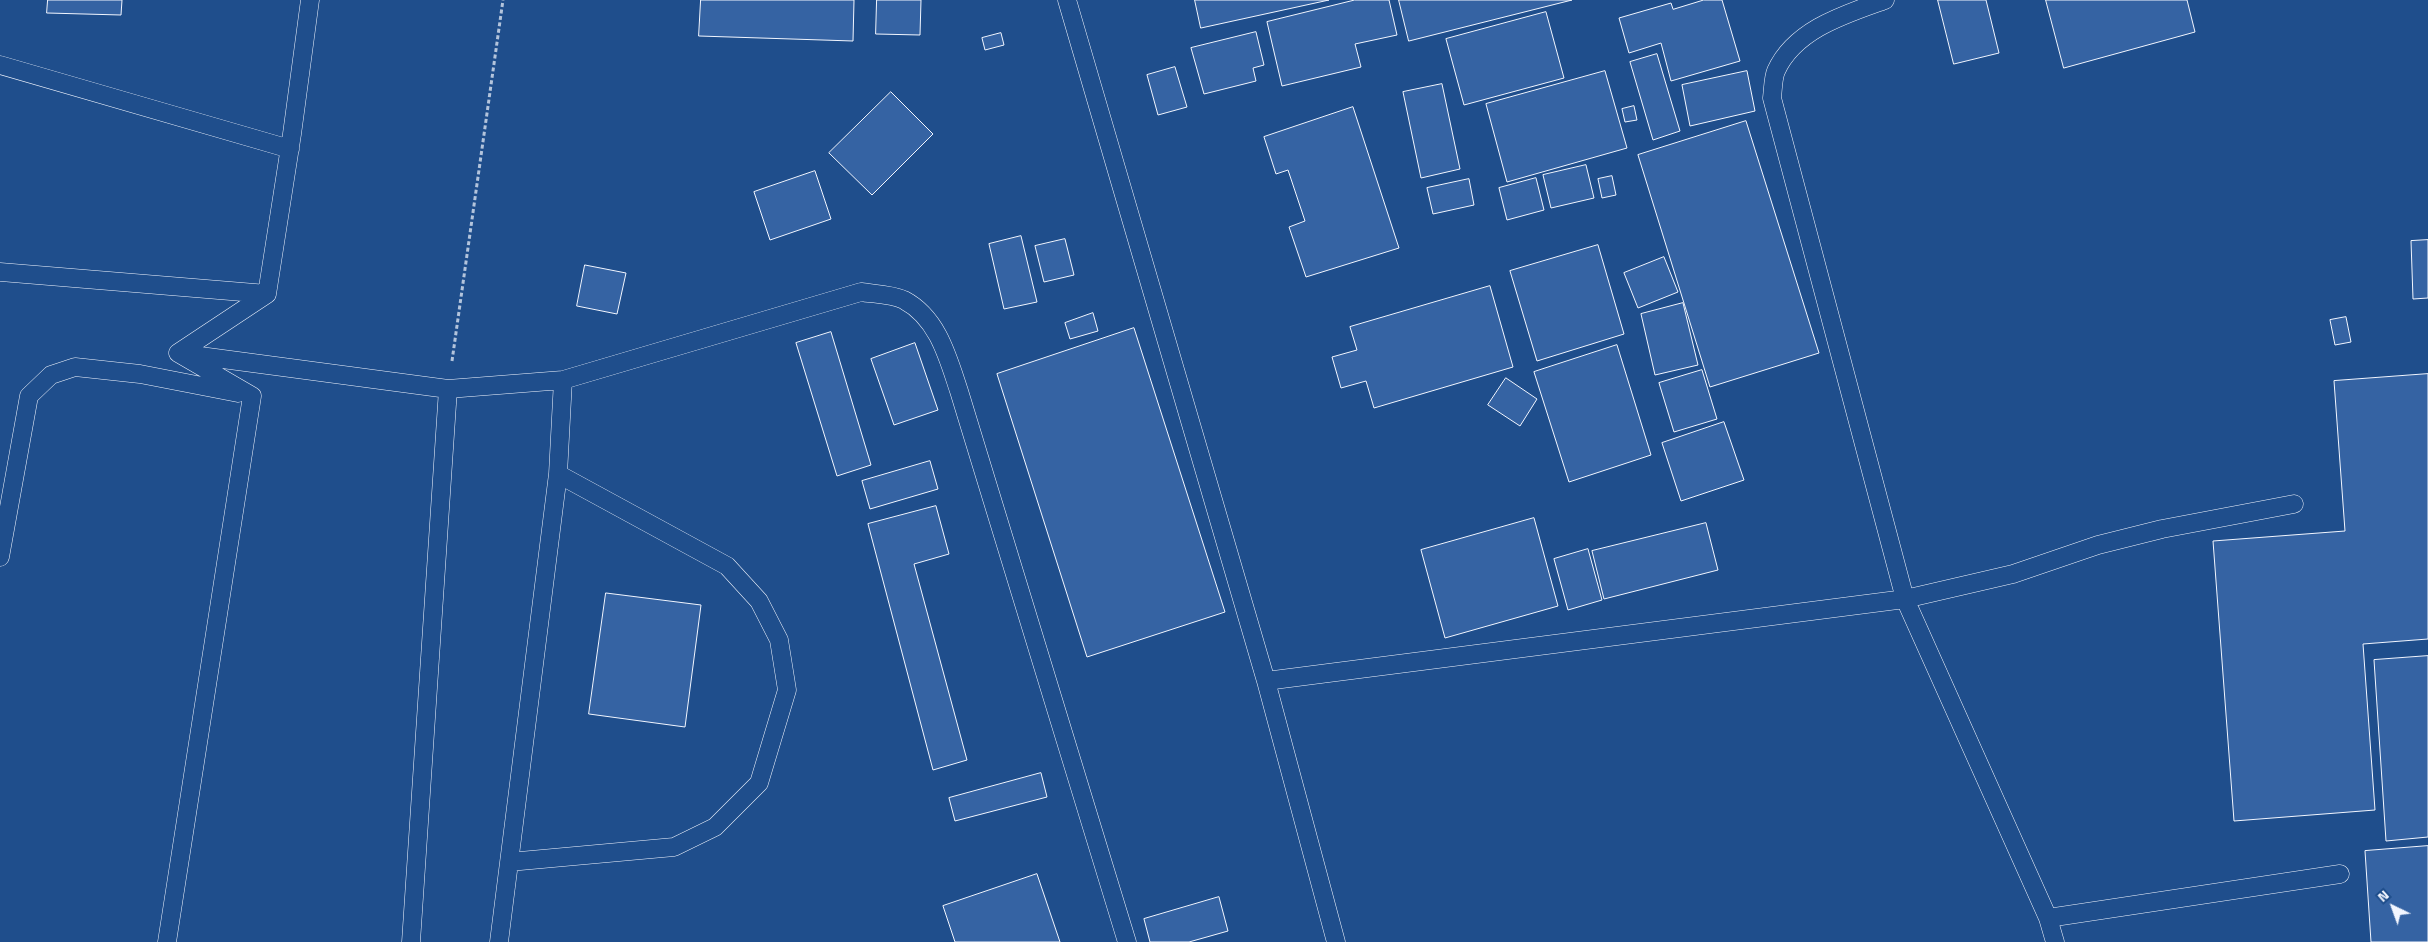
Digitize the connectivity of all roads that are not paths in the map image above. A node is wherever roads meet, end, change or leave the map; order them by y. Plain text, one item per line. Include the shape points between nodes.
1 (310, 0) edge
2 (1067, 0) edge
3 (1885, 0) edge
4 (0, 65) edge
5 (290, 148) junction
6 (0, 272) edge
7 (267, 294) junction
8 (178, 353) junction
9 (563, 380) junction
10 (448, 389) junction
11 (252, 396) junction
12 (558, 474) junction
13 (2294, 504) dead end
14 (0, 557) edge
15 (1905, 599) junction
16 (1266, 681) junction
17 (509, 862) junction
18 (2340, 874) dead end
19 (2048, 918) junction
20 (167, 942) edge
21 (411, 942) edge
22 (499, 942) edge
23 (1127, 942) edge
24 (1336, 942) edge
25 (2055, 942) edge

1 - 5 lane
2 - 16 lane
3 - 15 lane via 1827,21 1792,48 1776,71 1772,98
4 - 5 lane
5 - 7 lane
6 - 7 lane
7 - 8 lane
8 - 10 lane
8 - 11 lane
9 - 10 lane
9 - 12 lane
9 - 23 lane via 861,292 902,299 923,314 942,341 960,391
10 - 21 lane
11 - 14 lane via 140,374 75,367 51,375 29,396
11 - 20 lane
12 - 17 lane
12 - 17 lane via 727,566 759,601 779,640 787,690 759,783 715,827 674,847
13 - 15 lane via 2162,529 2098,545 2013,574
15 - 16 lane
15 - 19 lane
16 - 24 lane
17 - 22 lane
18 - 19 lane
19 - 25 lane

